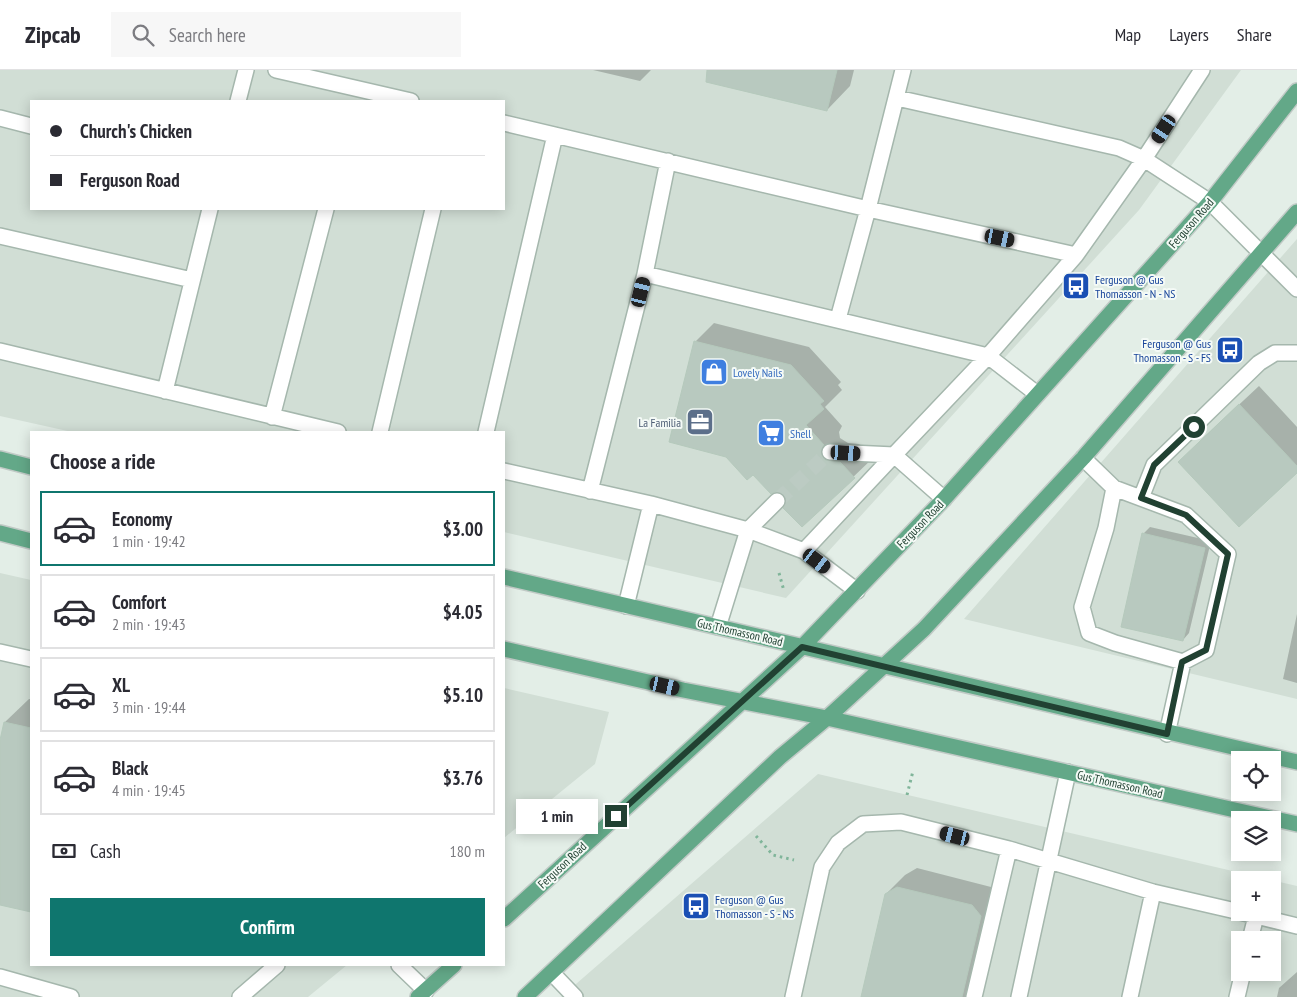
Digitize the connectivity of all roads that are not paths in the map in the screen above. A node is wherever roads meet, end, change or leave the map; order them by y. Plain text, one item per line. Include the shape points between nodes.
1 (246, 70) edge
2 (276, 70) edge
3 (903, 70) edge
4 (1202, 70) edge
5 (1297, 91) edge
6 (356, 95) edge
7 (897, 98) junction
8 (238, 100) edge
9 (402, 100) edge
10 (0, 118) edge
11 (505, 123) edge
12 (30, 126) edge
13 (555, 135) junction
14 (1144, 159) junction
15 (668, 161) junction
16 (1210, 202) junction
17 (868, 209) junction
18 (210, 210) edge
19 (326, 210) edge
20 (433, 210) edge
21 (1297, 212) edge
22 (0, 236) edge
23 (1262, 253) junction
24 (1076, 255) junction
25 (645, 274) junction
26 (192, 280) junction
27 (1297, 289) edge
28 (838, 320) junction
29 (0, 351) edge
30 (1297, 353) edge
31 (988, 356) junction
32 (165, 391) junction
33 (1038, 394) junction
34 (272, 416) junction
35 (334, 431) edge
36 (380, 431) edge
37 (486, 431) edge
38 (830, 452) dead end
39 (894, 455) junction
40 (1083, 458) junction
41 (0, 459) edge
42 (30, 467) edge
43 (505, 471) edge
44 (1114, 488) junction
45 (590, 490) junction
46 (1141, 498) junction
47 (944, 499) junction
48 (777, 501) tunnel mouth
49 (651, 504) junction
50 (748, 530) junction
51 (0, 533) edge
52 (30, 541) edge
53 (804, 551) junction
54 (505, 577) edge
55 (857, 591) junction
56 (626, 606) junction
57 (718, 627) junction
58 (802, 647) junction
59 (505, 649) edge
60 (0, 652) edge
61 (30, 659) edge
62 (1182, 662) junction
63 (883, 667) junction
64 (743, 702) junction
65 (828, 718) junction
66 (1167, 734) junction
67 (1297, 762) edge
68 (1068, 772) junction
69 (1297, 824) edge
70 (1009, 849) junction
71 (1050, 861) junction
72 (1153, 892) junction
73 (1231, 910) edge
74 (505, 918) edge
75 (1276, 921) edge
76 (1297, 926) edge
77 (276, 966) edge
78 (400, 966) edge
79 (453, 966) edge
80 (552, 972) junction
81 (0, 977) edge
82 (1241, 981) edge
83 (422, 994) edge
84 (71, 997) edge
85 (240, 997) edge
86 (525, 997) edge
87 (575, 997) edge
88 (792, 997) edge
89 (974, 997) edge
90 (1019, 997) edge
91 (1130, 997) edge
92 (1237, 997) edge

1 - 8 lane
2 - 6 lane
3 - 7 lane
4 - 14 lane
5 - 16 main road, Ferguson Road
6 - 9 lane
7 - 14 lane via 1119,148
7 - 17 lane
10 - 12 lane
11 - 13 lane
13 - 15 lane
13 - 37 lane
14 - 16 lane
14 - 24 lane
15 - 17 lane
15 - 25 lane
16 - 23 lane
16 - 33 main road, Ferguson Road
17 - 24 lane
17 - 28 lane
18 - 26 lane
19 - 34 lane
20 - 36 lane
21 - 23 main road
22 - 26 lane
23 - 27 lane
23 - 40 main road
24 - 31 lane
25 - 28 lane
25 - 45 lane
26 - 32 lane
28 - 31 lane
29 - 32 lane
30 - 46 lane via 1275,353 1259,363 1154,465
31 - 33 lane
31 - 39 lane
32 - 34 lane
33 - 47 main road, Ferguson Road
34 - 35 lane
38 - 39 lane
39 - 47 lane
39 - 53 lane
40 - 44 lane
40 - 63 main road via 924,629
41 - 42 main road
43 - 45 lane
44 - 46 lane
44 - 62 lane via 1106,528 1082,607 1089,633
45 - 49 lane
46 - 62 lane via 1186,515 1228,554 1206,650
47 - 55 main road, Ferguson Road
48 - 50 lane
49 - 50 lane
49 - 56 lane
50 - 53 lane
50 - 57 lane
51 - 52 main road
53 - 55 lane
54 - 56 main road, Gus Thomasson Road
55 - 58 main road, Ferguson Road
56 - 57 main road, Gus Thomasson Road
57 - 58 main road, Gus Thomasson Road
58 - 63 main road, Gus Thomasson Road
58 - 64 main road, Ferguson Road
59 - 64 main road, Gus Thomasson Road
60 - 61 lane
62 - 66 lane
63 - 65 main road
63 - 66 main road, Gus Thomasson Road
64 - 65 main road, Gus Thomasson Road
64 - 74 main road, Ferguson Road
65 - 68 main road, Gus Thomasson Road
65 - 80 main road via 780,757
66 - 67 main road, Gus Thomasson Road
68 - 69 main road, Gus Thomasson Road
68 - 71 lane
70 - 71 lane
70 - 88 lane via 900,822 862,824 838,843 822,867
70 - 89 lane
71 - 72 lane
71 - 90 lane
72 - 73 lane
72 - 91 lane
75 - 76 lane
77 - 85 lane
78 - 83 lane
79 - 83 main road
80 - 86 main road
80 - 87 lane
81 - 84 lane
82 - 92 lane

